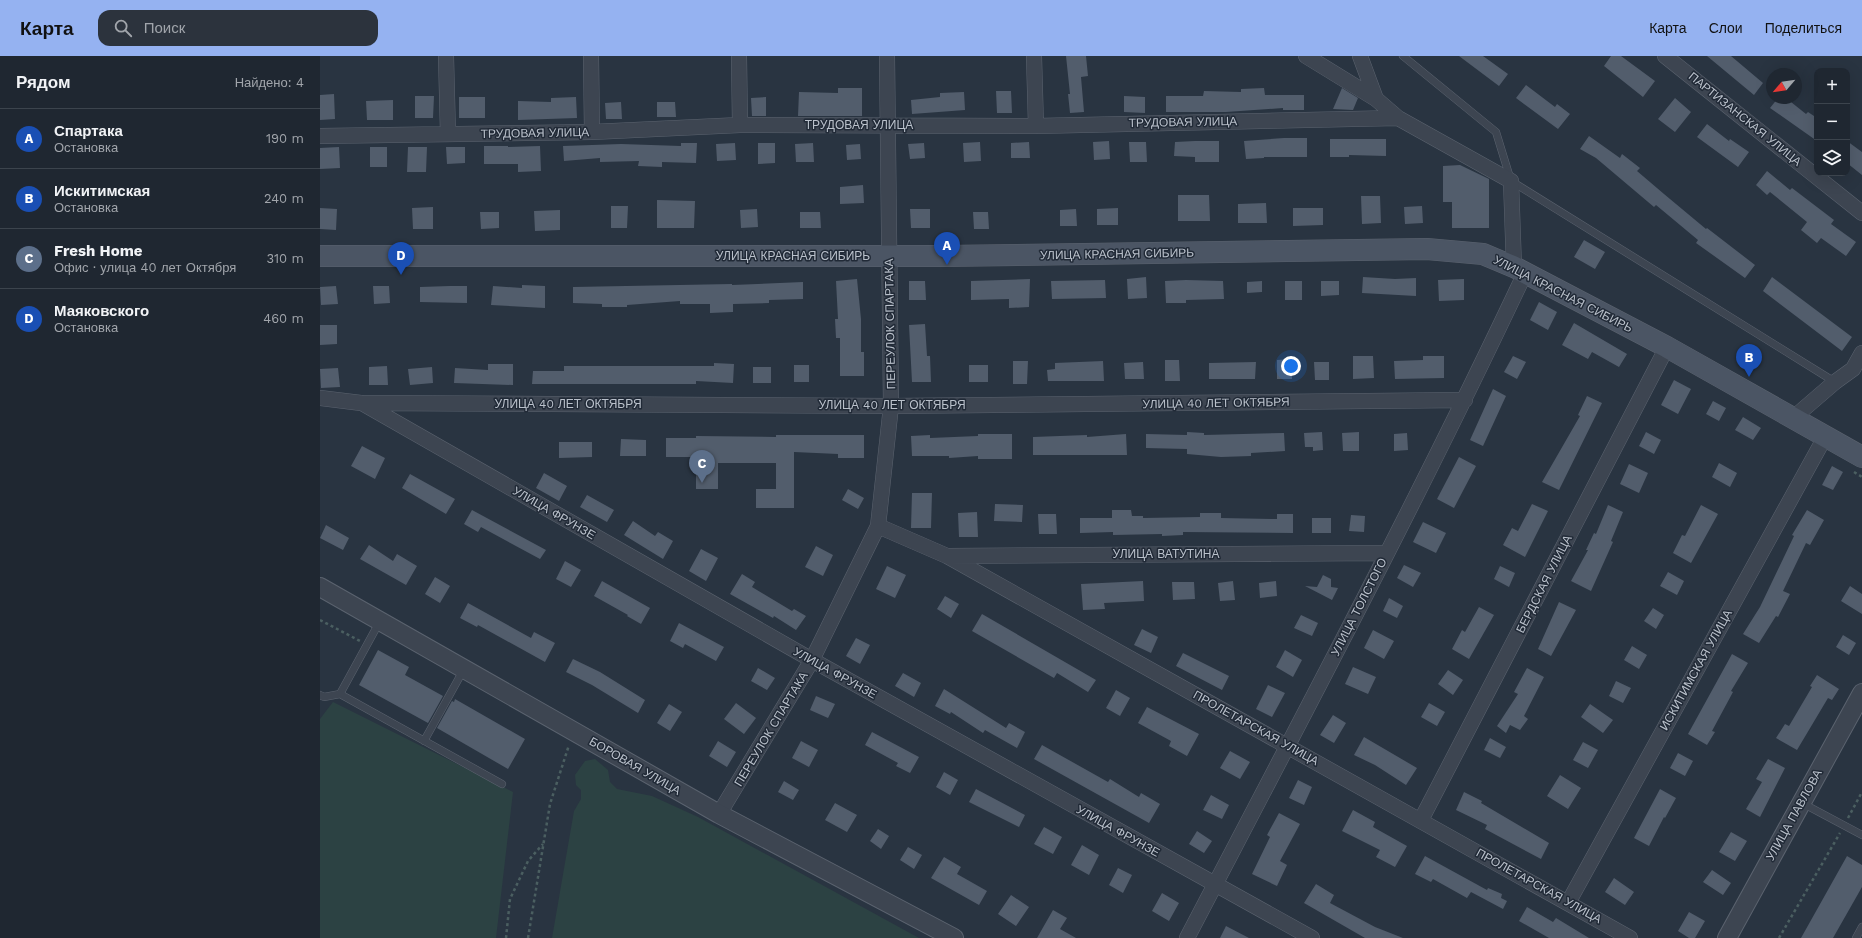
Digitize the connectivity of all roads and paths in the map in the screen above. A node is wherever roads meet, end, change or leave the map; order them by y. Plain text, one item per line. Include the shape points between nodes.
1 (446, 56) edge
2 (591, 56) edge
3 (739, 56) edge
4 (887, 56) edge
5 (1034, 56) edge
6 (1306, 56) edge
7 (1360, 56) edge
8 (1403, 56) edge
9 (1665, 56) edge
10 (1376, 99) junction
11 (1398, 118) junction
12 (740, 125) junction
13 (888, 125) junction
14 (1036, 126) junction
15 (592, 132) junction
16 (448, 134) junction
17 (320, 136) edge
18 (1511, 181) junction
19 (1862, 213) edge
20 (320, 256) edge
21 (888, 257) junction
22 (1519, 270) junction
23 (1667, 347) junction
24 (1862, 353) edge
25 (1835, 382) junction
26 (320, 398) edge
27 (1465, 400) junction
28 (361, 403) junction
29 (891, 406) junction
30 (1792, 419) junction
31 (1825, 436) junction
32 (1862, 457) edge
33 (878, 526) junction
34 (1386, 553) junction
35 (947, 556) junction
36 (320, 587) edge
37 (320, 620) edge
38 (380, 621) junction
39 (367, 645) junction
40 (812, 660) junction
41 (464, 669) junction
42 (1862, 693) edge
43 (320, 694) edge
44 (340, 694) junction
45 (574, 731) junction
46 (424, 741) junction
47 (1288, 746) junction
48 (502, 784) dead end
49 (1862, 792) edge
50 (1801, 803) junction
51 (719, 814) junction
52 (1421, 820) junction
53 (1844, 825) junction
54 (1862, 835) edge
55 (544, 843) junction
56 (1215, 885) junction
57 (1568, 903) junction
58 (1862, 927) edge
59 (506, 938) edge
60 (528, 938) edge
61 (954, 938) edge
62 (1187, 938) edge
63 (1312, 938) edge
64 (1630, 938) edge
65 (1727, 938) edge
66 (1779, 938) edge
67 (1856, 938) edge

1 - 16 street
2 - 15 street
3 - 12 street
4 - 13 street, ПЕРЕУЛОК СПАРТАКА
5 - 14 street
6 - 10 street
7 - 10 street
8 - 18 lane via 1496,132
9 - 19 street, ПАРТИЗАНСКАЯ УЛИЦА
10 - 11 street
11 - 14 street, ТРУДОВАЯ УЛИЦА
11 - 18 street
12 - 13 street, ТРУДОВАЯ УЛИЦА
12 - 15 street, ТРУДОВАЯ УЛИЦА
13 - 14 street, ТРУДОВАЯ УЛИЦА
13 - 21 street, ПЕРЕУЛОК СПАРТАКА
15 - 16 street, ТРУДОВАЯ УЛИЦА
16 - 17 street, ТРУДОВАЯ УЛИЦА
18 - 22 street
18 - 25 lane
20 - 21 main road, УЛИЦА КРАСНАЯ СИБИРЬ
21 - 22 main road, УЛИЦА КРАСНАЯ СИБИРЬ via 1427,249 1483,254
21 - 29 street, ПЕРЕУЛОК СПАРТАКА
22 - 23 main road, УЛИЦА КРАСНАЯ СИБИРЬ
22 - 27 street, УЛИЦА ТОЛСТОГО
23 - 30 main road, УЛИЦА КРАСНАЯ СИБИРЬ
23 - 52 street, БЕРДСКАЯ УЛИЦА
24 - 25 street via 1853,369
25 - 30 street
26 - 28 street, УЛИЦА 40 ЛЕТ ОКТЯБРЯ
27 - 29 street, УЛИЦА 40 ЛЕТ ОКТЯБРЯ
27 - 34 street, УЛИЦА ТОЛСТОГО
28 - 29 street, УЛИЦА 40 ЛЕТ ОКТЯБРЯ
28 - 40 street, УЛИЦА ФРУНЗЕ
29 - 33 street, ПЕРЕУЛОК СПАРТАКА
30 - 31 main road, УЛИЦА КРАСНАЯ СИБИРЬ
31 - 32 main road, УЛИЦА КРАСНАЯ СИБИРЬ
31 - 57 street, ИСКИТИМСКАЯ УЛИЦА
33 - 35 street, ПРОЛЕТАРСКАЯ УЛИЦА
33 - 40 street, ПЕРЕУЛОК СПАРТАКА
34 - 35 street, УЛИЦА ВАТУТИНА
34 - 47 street, УЛИЦА ТОЛСТОГО
35 - 47 street, ПРОЛЕТАРСКАЯ УЛИЦА
36 - 38 street, БОРОВАЯ УЛИЦА
37 - 39 path
38 - 39 lane
38 - 41 street, БОРОВАЯ УЛИЦА
39 - 44 lane
40 - 51 street, ПЕРЕУЛОК СПАРТАКА
40 - 56 street, УЛИЦА ФРУНЗЕ
41 - 45 street, БОРОВАЯ УЛИЦА
41 - 46 lane
42 - 50 street, УЛИЦА ПАВЛОВА
43 - 44 lane via 324,697
44 - 46 lane
45 - 51 street, БОРОВАЯ УЛИЦА
45 - 55 path via 550,804
46 - 48 lane
47 - 52 street, ПРОЛЕТАРСКАЯ УЛИЦА
47 - 56 street, УЛИЦА ТОЛСТОГО
49 - 53 path
50 - 53 lane
50 - 65 street, УЛИЦА ПАВЛОВА
51 - 61 street, БОРОВАЯ УЛИЦА
52 - 57 street, ПРОЛЕТАРСКАЯ УЛИЦА
53 - 54 lane
53 - 66 path
55 - 59 path via 528,861 510,900
55 - 60 path
56 - 62 street, УЛИЦА ТОЛСТОГО
56 - 63 street, УЛИЦА ФРУНЗЕ
57 - 64 street, ПРОЛЕТАРСКАЯ УЛИЦА
58 - 67 lane

